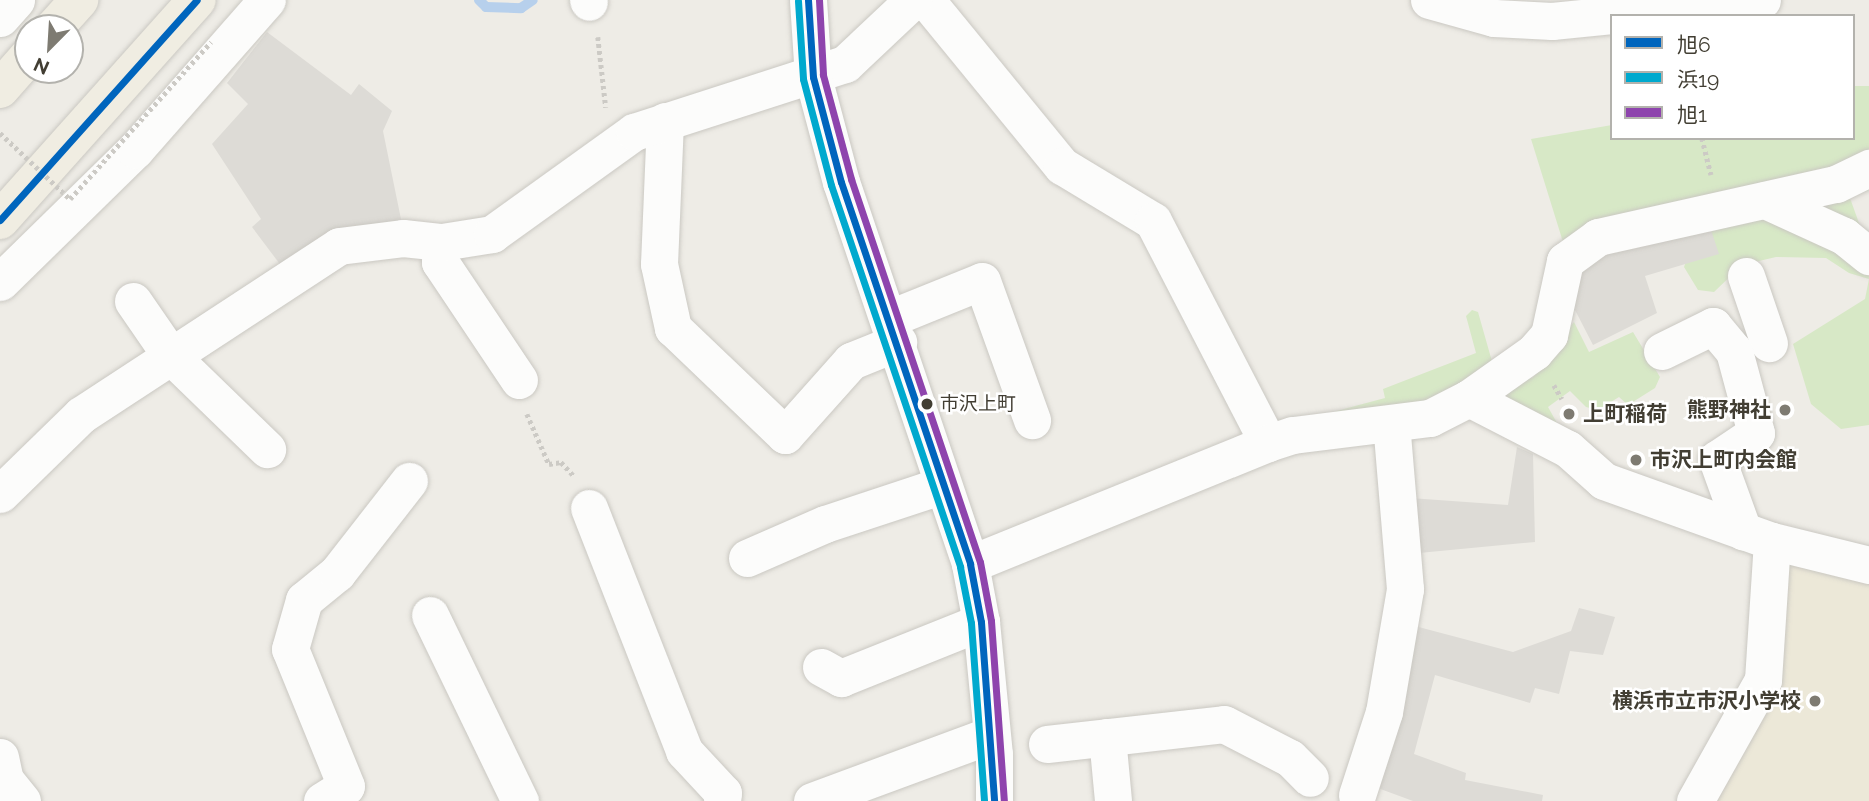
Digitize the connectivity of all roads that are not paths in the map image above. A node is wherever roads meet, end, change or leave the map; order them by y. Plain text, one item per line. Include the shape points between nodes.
1 (16, 0) edge
2 (79, 0) edge
3 (197, 0) edge
4 (267, 0) edge
5 (808, 0) edge
6 (913, 0) edge
7 (926, 0) edge
8 (1429, 0) edge
9 (1762, 0) edge
10 (1701, 3) edge
11 (1497, 9) edge
12 (1666, 13) edge
13 (66, 14) edge
14 (1610, 16) edge
15 (0, 18) edge
16 (14, 73) edge
17 (813, 77) junction
18 (0, 89) edge
19 (665, 121) junction
20 (1869, 168) edge
21 (1766, 200) junction
22 (0, 220) edge
23 (443, 242) junction
24 (1869, 256) edge
25 (0, 282) edge
26 (133, 301) dead end
27 (1713, 326) junction
28 (893, 330) junction
29 (1769, 343) dead end
30 (1662, 351) dead end
31 (171, 356) junction
32 (519, 380) road end
33 (1469, 398) junction
34 (1032, 420) dead end
35 (1391, 424) junction
36 (1268, 443) junction
37 (267, 449) dead end
38 (409, 481) dead end
39 (943, 485) junction
40 (0, 494) edge
41 (1715, 503) junction
42 (589, 508) road end
43 (1757, 536) junction
44 (747, 558) dead end
45 (970, 564) junction
46 (1869, 565) edge
47 (430, 615) dead end
48 (981, 622) junction
49 (821, 667) dead end
50 (990, 735) junction
51 (1107, 737) junction
52 (1047, 744) dead end
53 (0, 757) edge
54 (1306, 789) edge
55 (1365, 798) edge
56 (22, 801) edge
57 (322, 801) edge
58 (520, 801) edge
59 (722, 801) edge
60 (812, 801) edge
61 (994, 801) edge
62 (1113, 801) edge
63 (1695, 801) edge

1 - 15 street
2 - 13 main road
3 - 22 main road
4 - 25 street via 135,150
5 - 17 street
6 - 17 street via 845,64
7 - 36 street via 1062,166 1153,220
8 - 11 street
9 - 10 street
10 - 12 street
11 - 14 street via 1552,20
16 - 18 main road
17 - 19 street
17 - 28 street via 841,182
19 - 23 street via 608,148 492,234
19 - 28 street via 659,218 664,303 673,328 785,435 851,361
20 - 21 street via 1836,184
21 - 24 street via 1844,236
21 - 33 street via 1598,237 1565,261 1549,335 1534,352
23 - 31 street via 403,238 339,246
23 - 32 street via 440,262
26 - 31 street
27 - 29 street via 1752,292
27 - 30 street
27 - 41 street via 1734,351 1756,433 1717,459
28 - 34 street via 982,281
28 - 39 street
31 - 37 street
31 - 40 street via 81,415
33 - 35 street via 1430,418
33 - 41 street via 1568,449 1604,481
35 - 36 street via 1293,435
35 - 55 street via 1405,589
36 - 45 street
38 - 57 street via 337,573 304,600 290,649 346,786
39 - 44 street via 825,524
39 - 45 street
41 - 43 street
42 - 59 street via 684,751 723,793
43 - 46 street
43 - 63 street via 1763,680
45 - 48 street
47 - 58 street
48 - 49 street via 841,678
48 - 50 street
50 - 60 street
50 - 61 street
51 - 52 street
51 - 54 street via 1224,724 1290,758
51 - 62 street
53 - 56 street via 5,780
54 - 55 street

